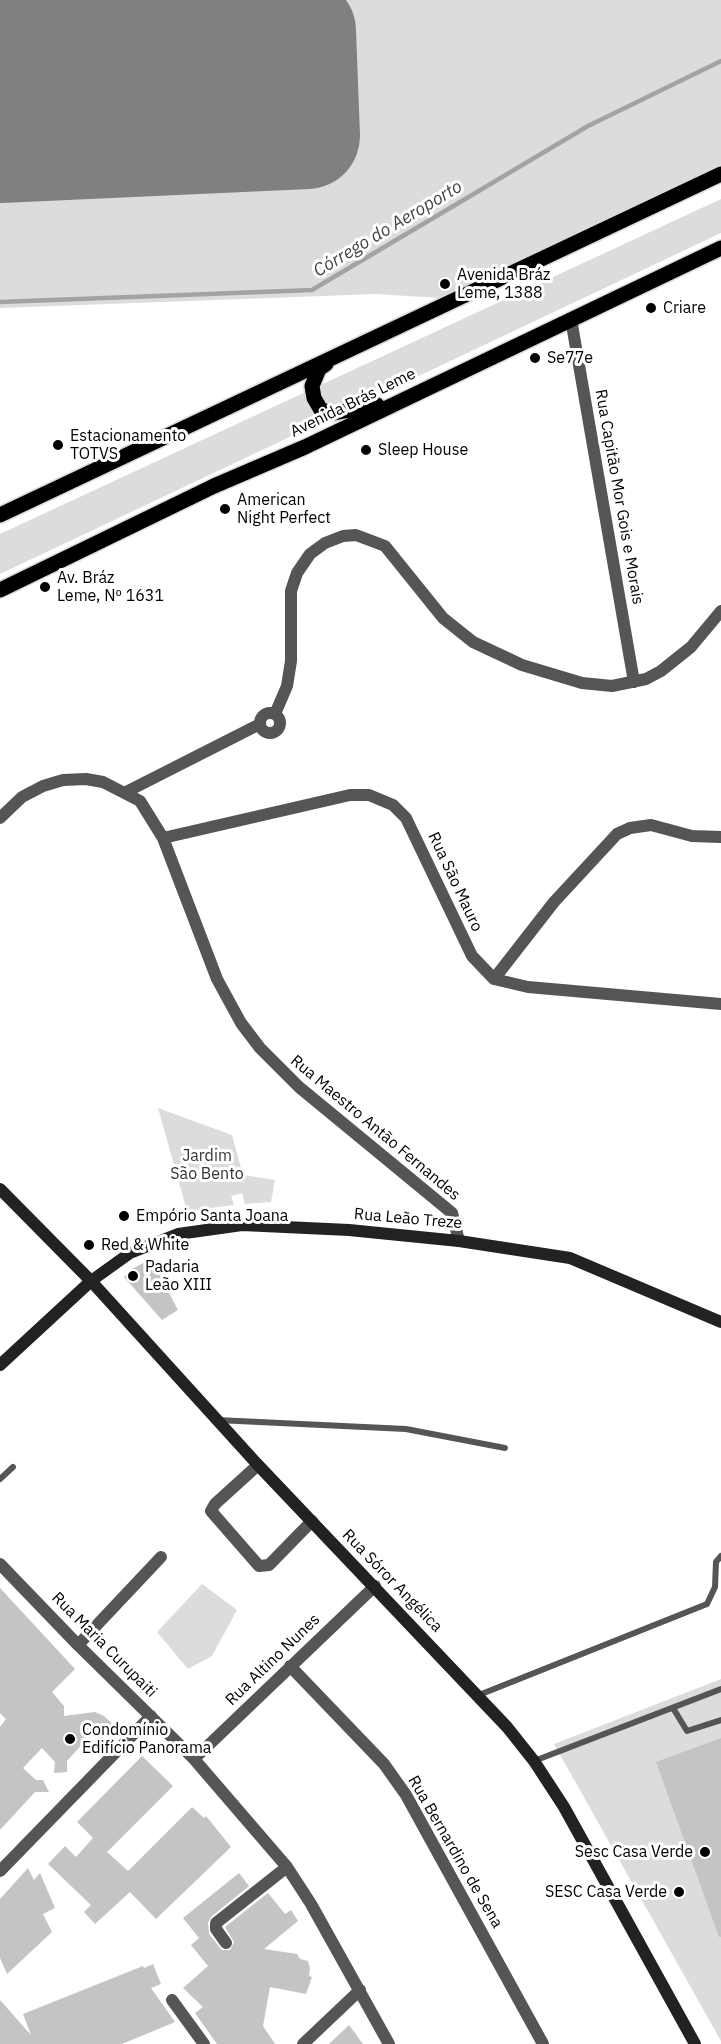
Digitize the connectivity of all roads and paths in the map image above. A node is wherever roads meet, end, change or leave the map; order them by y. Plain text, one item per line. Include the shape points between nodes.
1 (721, 174) edge
2 (721, 248) edge
3 (572, 319) junction
4 (359, 344) junction
5 (406, 398) junction
6 (0, 515) edge
7 (0, 590) edge
8 (721, 611) edge
9 (634, 682) junction
10 (126, 792) junction
11 (0, 819) edge
12 (721, 837) edge
13 (163, 838) junction
14 (494, 979) junction
15 (721, 1004) edge
16 (0, 1189) edge
17 (459, 1240) junction
18 (90, 1281) junction
19 (721, 1322) edge
20 (0, 1365) edge
21 (217, 1420) junction
22 (505, 1448) dead end
23 (258, 1466) junction
24 (13, 1467) dead end
25 (0, 1479) edge
26 (312, 1521) junction
27 (721, 1556) edge
28 (161, 1557) dead end
29 (0, 1564) edge
30 (375, 1586) junction
31 (78, 1645) junction
32 (290, 1666) junction
33 (721, 1689) edge
34 (479, 1695) junction
35 (673, 1707) junction
36 (152, 1716) junction
37 (721, 1720) edge
38 (194, 1758) junction
39 (534, 1761) junction
40 (287, 1867) junction
41 (0, 1871) edge
42 (226, 1943) dead end
43 (360, 1990) junction
44 (172, 2000) dead end
45 (204, 2044) edge
46 (303, 2044) edge
47 (389, 2044) edge
48 (543, 2044) edge
49 (695, 2044) edge

1 - 4 main road
2 - 3 main road, Avenida Brás Leme
3 - 5 main road, Avenida Brás Leme
3 - 9 street, Rua Capitão Mor Gois e Morais
4 - 5 main road via 319,369 312,391 321,410 334,413
4 - 6 main road
5 - 7 main road, Avenida Brás Leme
8 - 9 street via 681,656 661,671
9 - 10 street via 612,686 582,683 488,650 452,628 385,546 356,535 325,543 310,554 297,573 291,591 291,661 287,686 275,714 281,723 276,731 265,731 260,724
10 - 11 street, Rua Maestro Antão Fernandes via 94,780 63,780 22,797
10 - 13 street, Rua Maestro Antão Fernandes via 145,807
12 - 14 street via 692,836 651,825 617,834 554,902
13 - 14 street, Rua São Mauro via 350,795 384,800 406,818 472,956
13 - 17 street, Rua Maestro Antão Fernandes via 217,979 241,1023 299,1087 452,1213
14 - 15 street via 528,987
16 - 18 street, Rua Sóror Angélica
17 - 18 street, Rua Leão Treze via 274,1226 206,1228 130,1252
17 - 19 street, Rua Leão Treze via 570,1258
18 - 20 street, Rua Leão Treze
18 - 21 street, Rua Sóror Angélica
21 - 22 lane via 406,1429
21 - 23 street, Rua Sóror Angélica
23 - 26 street, Rua Sóror Angélica
23 - 26 street via 212,1511 258,1566 269,1565
24 - 25 lane
26 - 30 street, Rua Sóror Angélica
27 - 34 lane via 716,1562 716,1587 707,1604
28 - 31 street
29 - 31 street, Rua Maria Curupaiti
30 - 32 street, Rua Altino Nunes
30 - 34 street, Rua Sóror Angélica
31 - 36 street, Rua Maria Curupaiti
32 - 38 street, Rua Altino Nunes
32 - 48 street, Rua Bernardino de Sena via 384,1764 406,1795
33 - 35 lane
34 - 39 street, Rua Sóror Angélica
35 - 37 lane via 687,1731
35 - 39 lane
36 - 38 street, Rua Maria Curupaiti
36 - 41 street
38 - 40 street, Rua Maria Curupaiti
39 - 49 street, Rua Sóror Angélica via 564,1807
40 - 42 street via 216,1923
40 - 43 street, Rua Maria Curupaiti
43 - 46 street
43 - 47 street, Rua Maria Curupaiti
44 - 45 street

